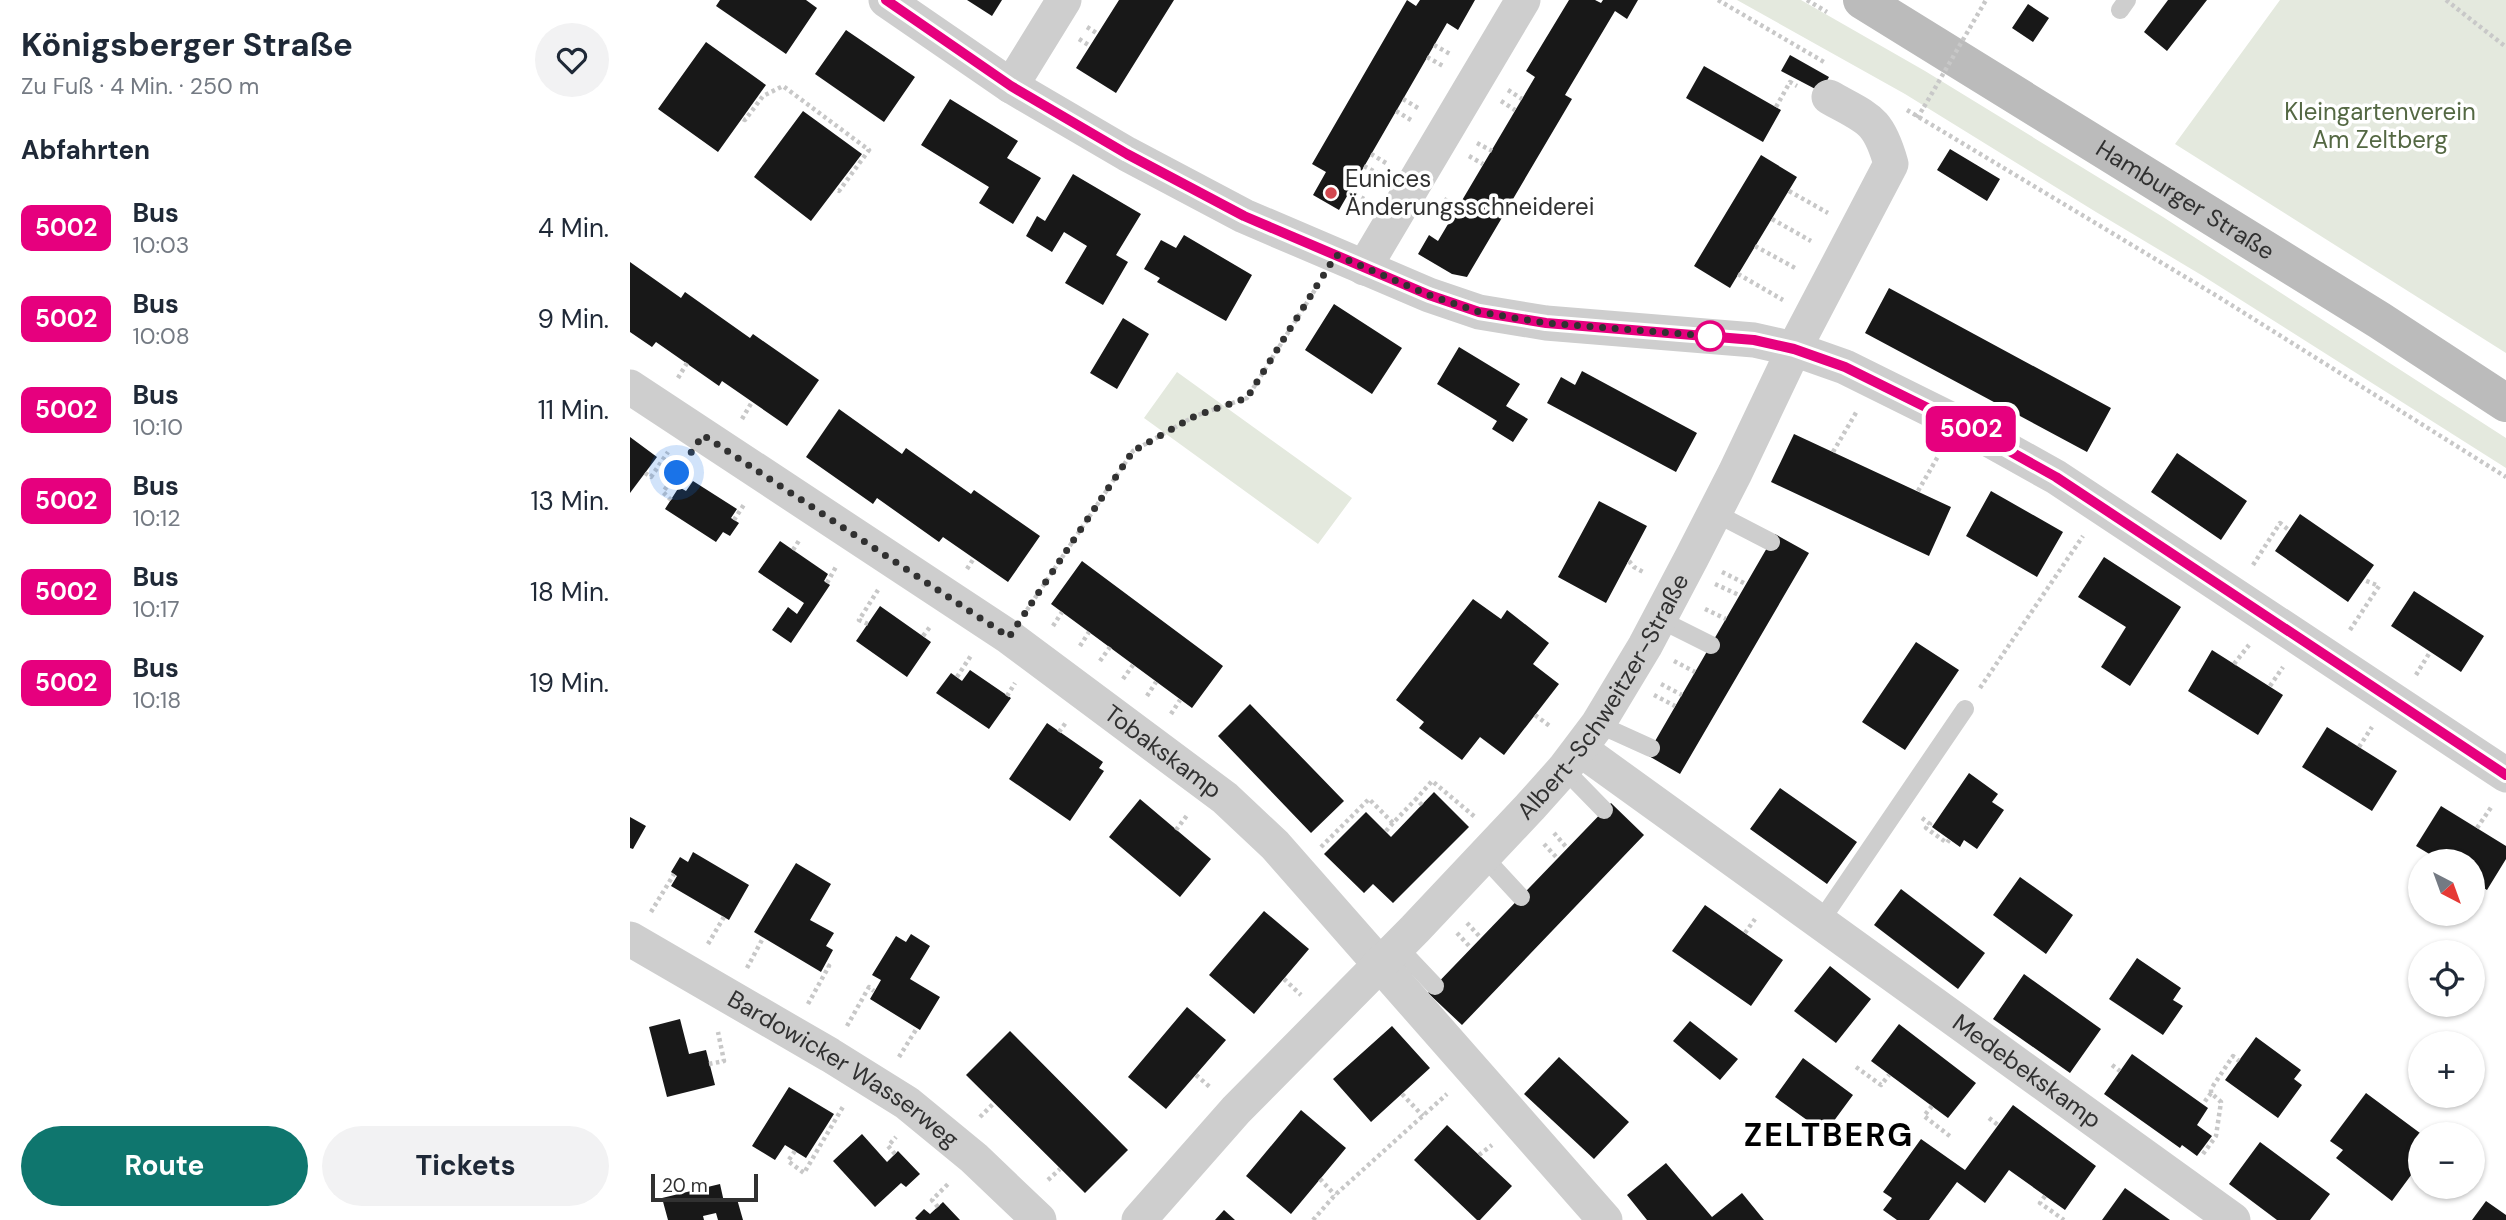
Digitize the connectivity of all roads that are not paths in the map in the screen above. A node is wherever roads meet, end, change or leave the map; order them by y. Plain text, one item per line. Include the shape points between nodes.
1 (887, 0) edge
2 (1064, 0) edge
3 (1523, 0) edge
4 (1862, 0) edge
5 (1832, 83) road end
6 (1011, 86) junction
7 (1350, 262) junction
8 (1794, 349) junction
9 (630, 387) edge
10 (2506, 403) edge
11 (1715, 513) junction
12 (1771, 542) dead end
13 (1659, 619) junction
14 (1711, 645) dead end
15 (1965, 709) road end
16 (1581, 747) junction
17 (1651, 748) dead end
18 (2506, 775) edge
19 (1604, 810) dead end
20 (1492, 848) junction
21 (1521, 897) dead end
22 (1820, 922) junction
23 (631, 940) edge
24 (1389, 956) junction
25 (1435, 986) dead end
26 (1039, 1220) edge
27 (1139, 1220) edge
28 (1605, 1220) edge
29 (2233, 1220) edge

1 - 6 street
2 - 6 street
3 - 7 street
4 - 10 main road, Hamburger Straße
5 - 8 street, Albert-Schweitzer-Straße via 1873,122 1891,164
6 - 7 street via 1244,216
7 - 8 street via 1479,312 1546,323 1754,340
8 - 11 street, Albert-Schweitzer-Straße
8 - 18 street via 1845,367 2043,469
9 - 24 street, Tobakskamp via 1009,637 1225,798
11 - 12 lane
11 - 13 street, Albert-Schweitzer-Straße
13 - 14 lane
13 - 16 street, Albert-Schweitzer-Straße
15 - 22 lane
16 - 17 lane
16 - 19 lane
16 - 20 street, Albert-Schweitzer-Straße
16 - 22 street, Medebekskamp
20 - 21 lane
20 - 24 street, Albert-Schweitzer-Straße
22 - 29 street, Medebekskamp
23 - 26 street, Bardowicker Wasserweg via 830,1055 919,1113
24 - 25 lane
24 - 27 street, Albert-Schweitzer-Straße via 1236,1110
24 - 28 street, Tobakskamp via 1473,1070

